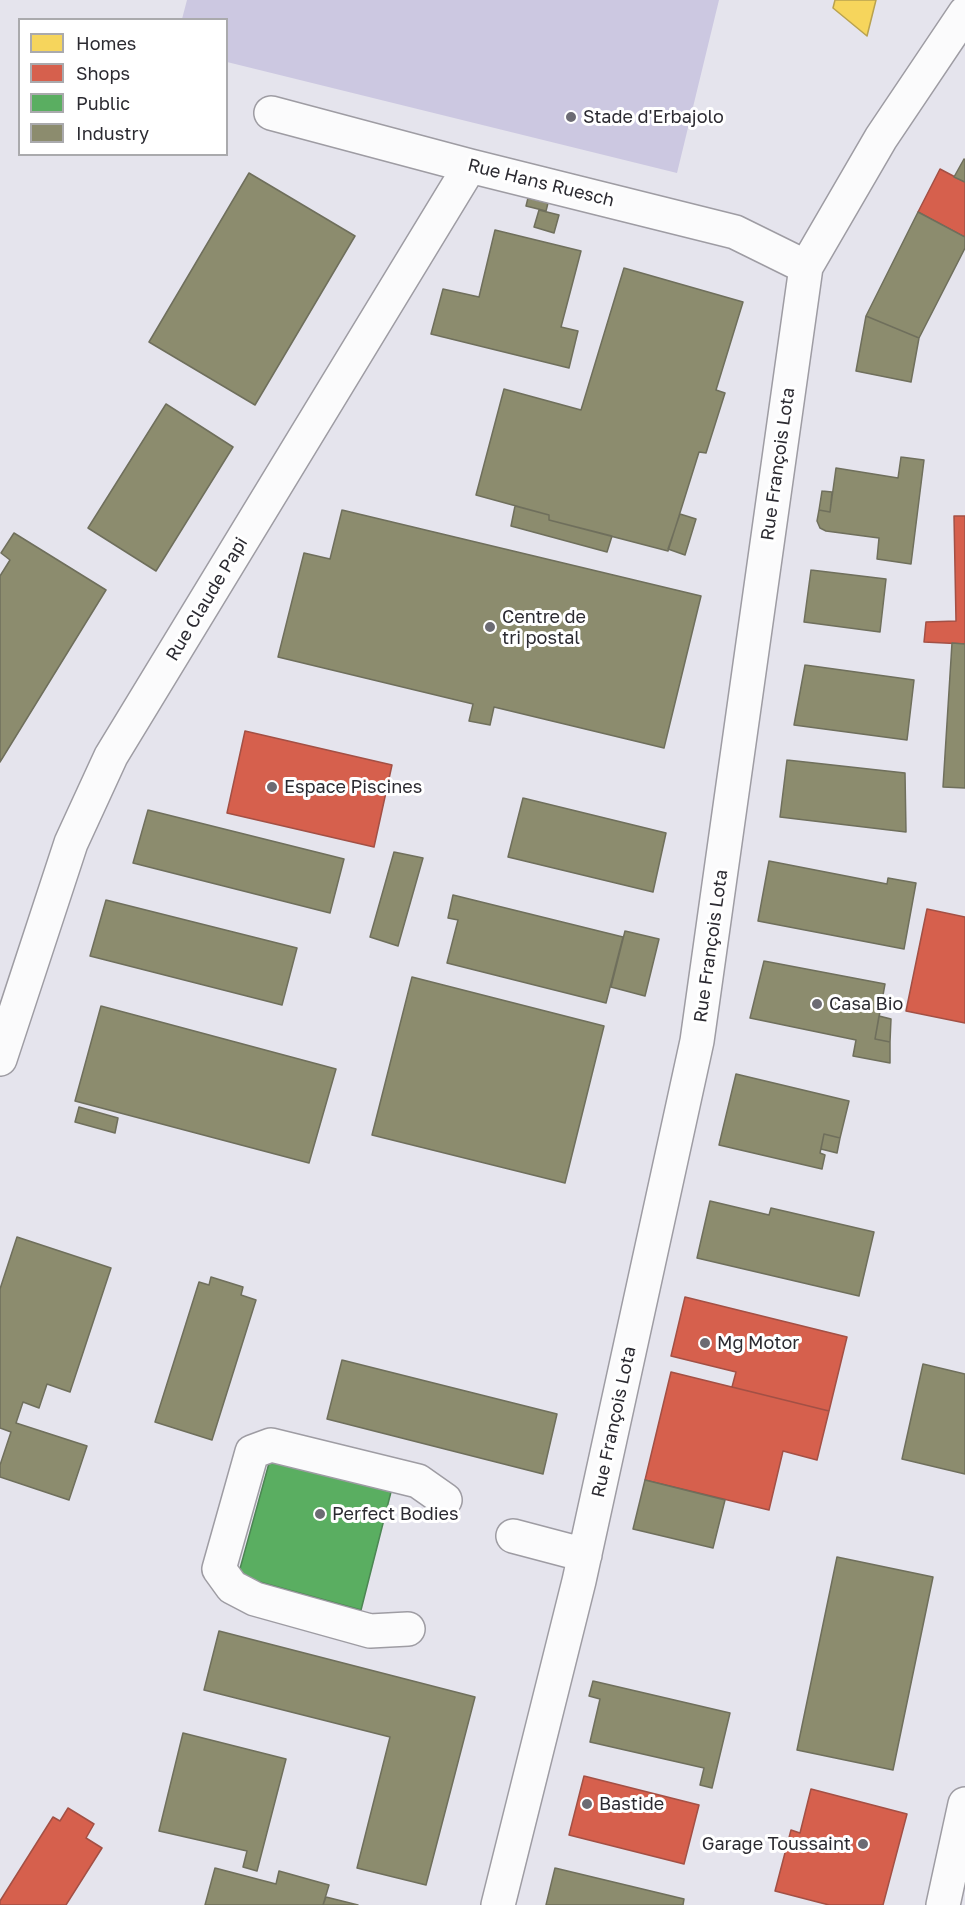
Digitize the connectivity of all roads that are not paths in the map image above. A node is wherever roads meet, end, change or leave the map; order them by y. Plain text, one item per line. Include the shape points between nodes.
1 (963, 11) edge
2 (271, 113) dead end
3 (470, 166) junction
4 (806, 267) junction
5 (0, 1059) edge
6 (444, 1500) dead end
7 (513, 1536) dead end
8 (585, 1555) junction
9 (408, 1629) dead end
10 (965, 1804) edge
11 (498, 1905) edge
12 (943, 1905) edge

1 - 4 street, Rue François Lota via 881,138
2 - 3 street, Rue Hans Ruesch
3 - 4 street, Rue Hans Ruesch via 735,232
3 - 5 street, Rue Claude Papi via 111,756 71,843
4 - 8 street, Rue François Lota via 698,1041
6 - 9 street via 418,1481 271,1445 252,1452 219,1569 232,1587 255,1599 370,1631
7 - 8 street
8 - 11 street, Rue François Lota
10 - 12 street

